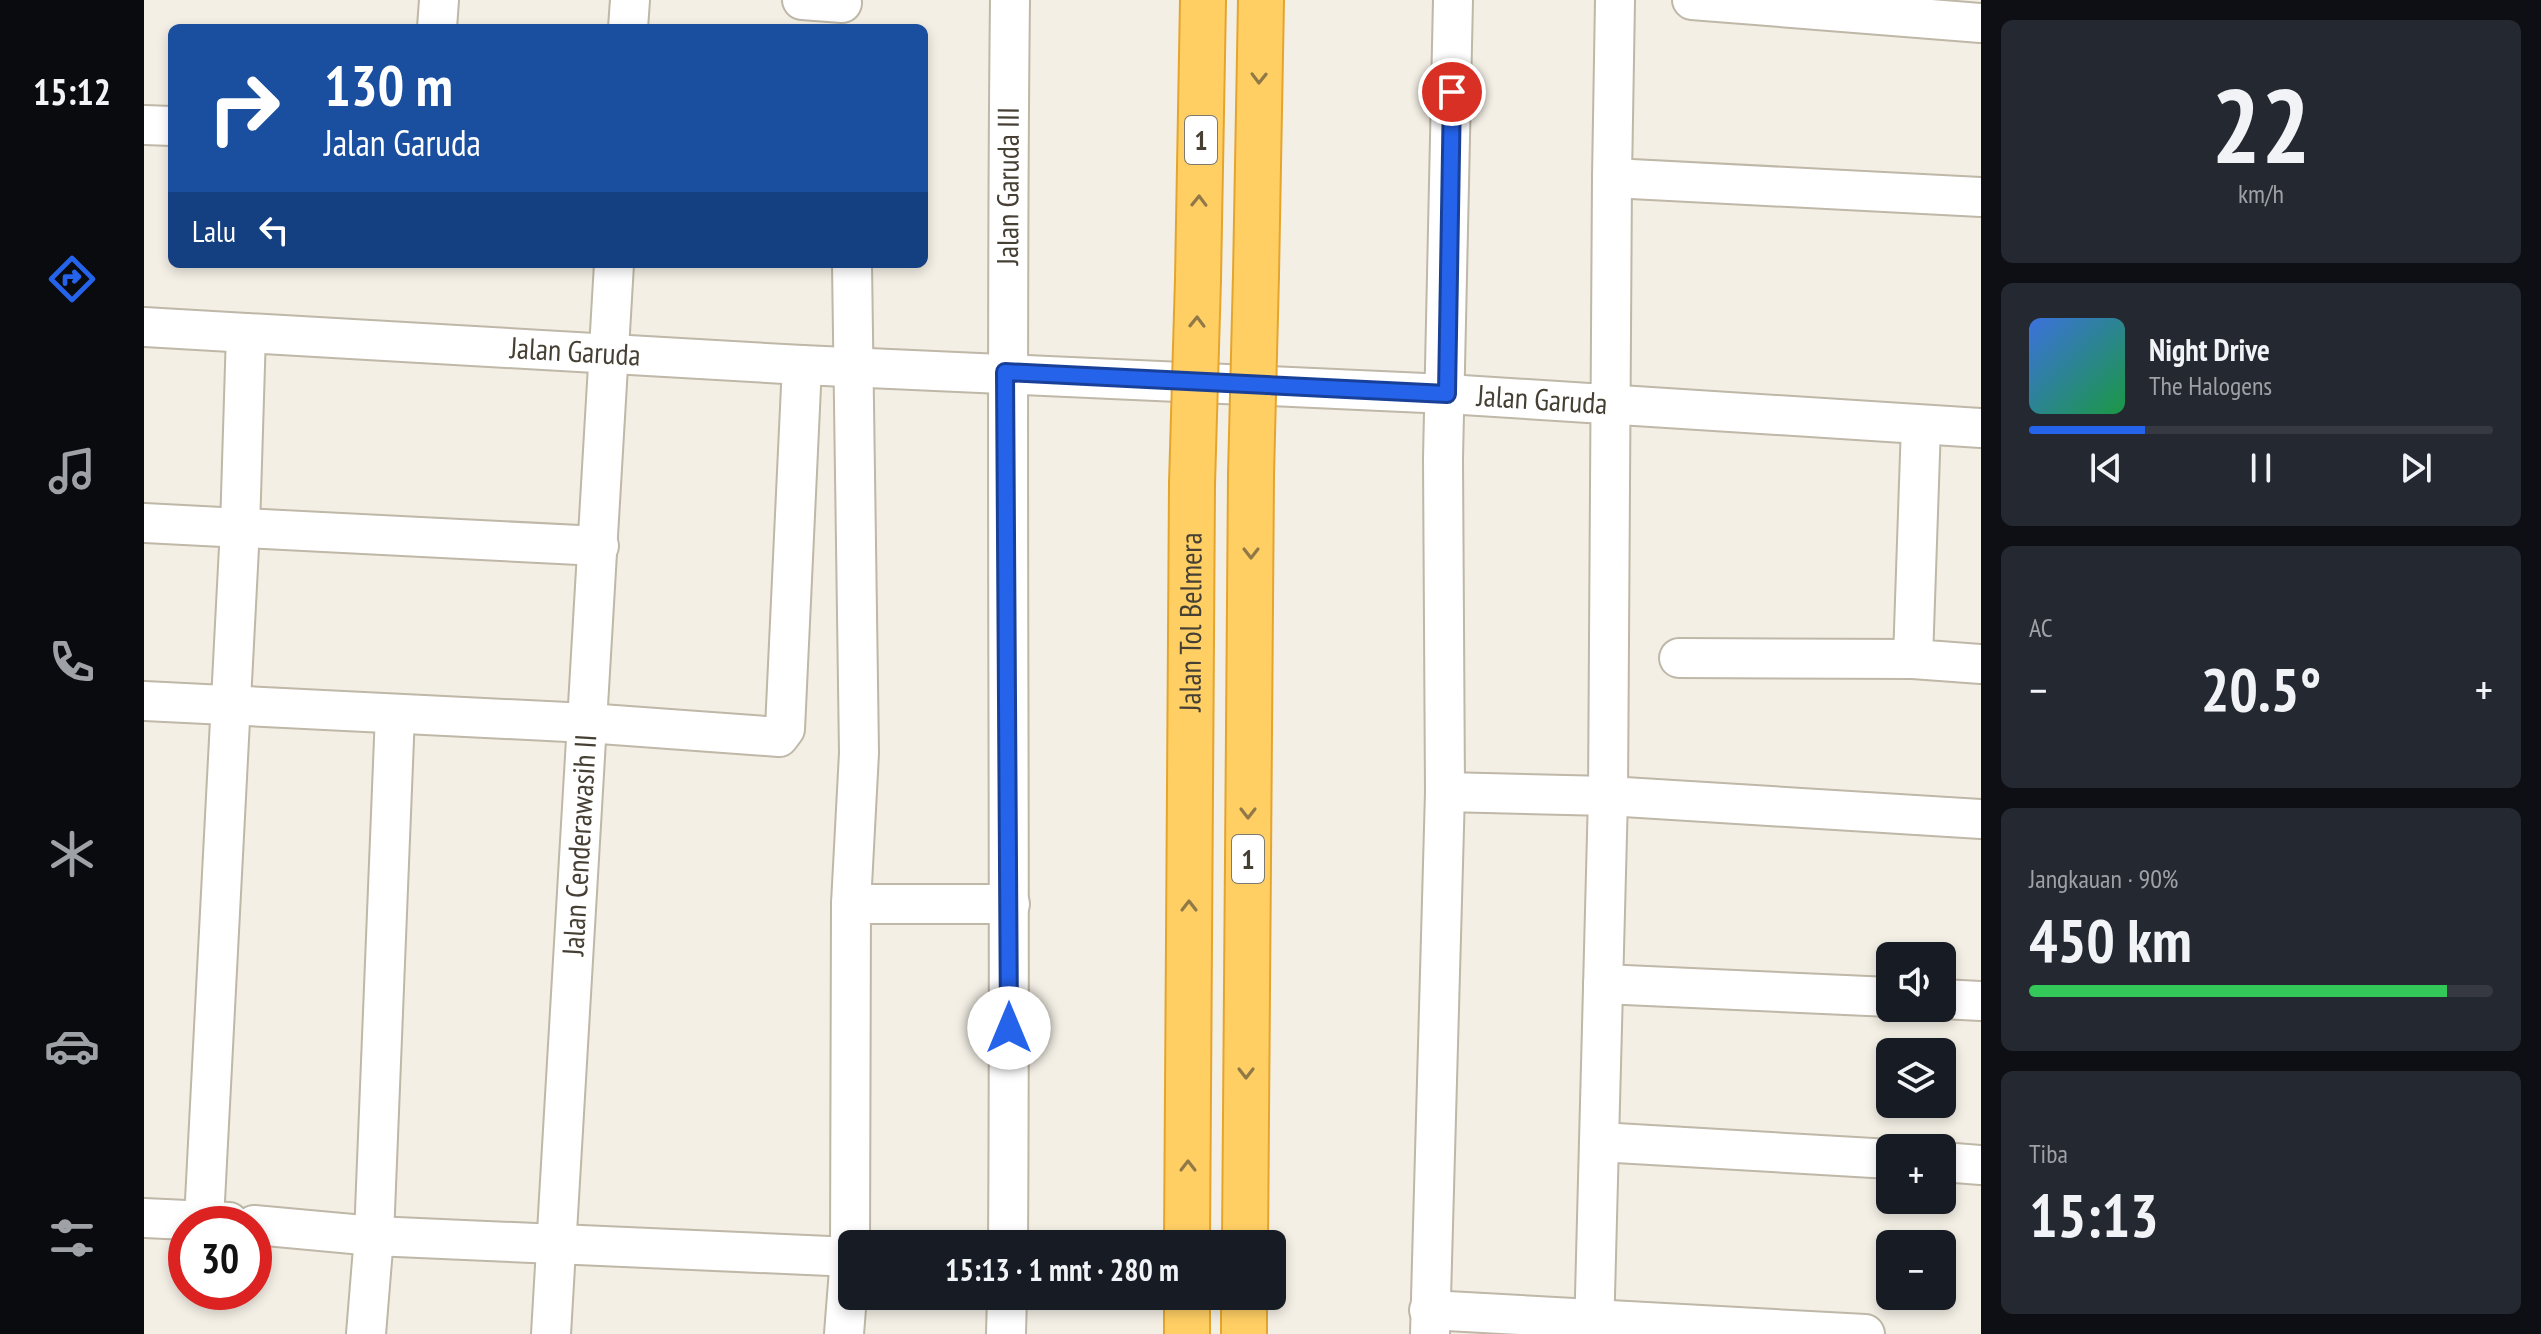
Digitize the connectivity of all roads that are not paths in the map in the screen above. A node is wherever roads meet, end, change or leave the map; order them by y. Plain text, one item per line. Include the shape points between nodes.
1 (439, 0) edge
2 (630, 0) edge
3 (802, 0) edge
4 (1010, 0) edge
5 (1203, 0) edge
6 (1261, 0) edge
7 (1453, 0) edge
8 (1615, 0) edge
9 (1692, 0) edge
10 (843, 10) edge
11 (1981, 23) edge
12 (437, 24) edge
13 (628, 24) edge
14 (144, 125) edge
15 (168, 126) edge
16 (1612, 178) junction
17 (1981, 197) edge
18 (614, 268) edge
19 (852, 268) edge
20 (144, 327) edge
21 (246, 333) junction
22 (611, 354) junction
23 (802, 365) junction
24 (855, 367) junction
25 (1005, 372) junction
26 (1447, 394) junction
27 (1611, 404) junction
28 (1921, 425) junction
29 (1981, 428) edge
30 (144, 523) edge
31 (240, 528) junction
32 (599, 546) junction
33 (1679, 658) dead end
34 (1913, 659) junction
35 (1981, 664) edge
36 (144, 701) edge
37 (230, 706) junction
38 (395, 714) junction
39 (587, 723) junction
40 (1445, 792) junction
41 (1608, 796) junction
42 (1981, 819) edge
43 (851, 904) junction
44 (1010, 904) junction
45 (1603, 984) junction
46 (1876, 996) edge
47 (1956, 1000) edge
48 (1981, 1001) edge
49 (1599, 1142) junction
50 (1876, 1158) edge
51 (1956, 1163) edge
52 (1981, 1165) edge
53 (205, 1206) edge
54 (144, 1218) edge
55 (168, 1219) edge
56 (272, 1227) edge
57 (851, 1230) edge
58 (1008, 1230) edge
59 (1187, 1230) edge
60 (1245, 1230) edge
61 (374, 1236) junction
62 (556, 1245) junction
63 (838, 1256) edge
64 (846, 1310) edge
65 (1007, 1310) edge
66 (1187, 1310) edge
67 (1244, 1310) edge
68 (1430, 1322) edge
69 (1594, 1327) edge
70 (366, 1334) edge
71 (551, 1334) edge
72 (844, 1334) edge
73 (1006, 1334) edge
74 (1187, 1334) edge
75 (1244, 1334) edge
76 (1865, 1334) edge

1 - 12 street
2 - 13 street
3 - 10 street
4 - 25 street, Jalan Garuda III
59 -> 5 highway, Jalan Tol Belmera / 1, bridge via 1192,484
6 -> 60 highway, Jalan Tol Belmera / 1, bridge
7 - 26 street
8 - 16 street
9 - 11 street
14 - 15 street
16 - 17 street
16 - 27 street
18 - 22 street, Jalan Cenderawasih II
19 - 24 street
20 - 21 street, Jalan Garuda
21 - 22 street, Jalan Garuda
21 - 31 street
22 - 23 street, Jalan Garuda
22 - 32 street, Jalan Cenderawasih II
23 - 24 street, Jalan Garuda
23 - 39 street via 782,734 770,739
24 - 25 street, Jalan Garuda
24 - 43 street via 859,753
25 - 26 street, Jalan Garuda
25 - 44 street
26 - 27 street, Jalan Garuda
26 - 40 street
27 - 28 street, Jalan Garuda
27 - 41 street
28 - 29 street, Jalan Garuda
28 - 34 street
30 - 31 street
31 - 32 street
31 - 37 street
32 - 39 street, Jalan Cenderawasih II
33 - 34 street
34 - 35 street
36 - 37 street
37 - 38 street
37 - 53 street
38 - 39 street
38 - 61 street
39 - 62 street, Jalan Cenderawasih II
40 - 41 street
40 - 68 street
41 - 42 street
41 - 45 street
43 - 44 street
43 - 57 street
44 - 58 street
45 - 46 street
45 - 49 street
47 - 48 street
49 - 50 street
49 - 69 street
51 - 52 street
54 - 55 street
56 - 61 street
61 - 62 street
61 - 70 street
62 - 63 street
62 - 71 street, Jalan Cenderawasih II
64 - 72 street
65 - 73 street
66 - 74 highway
67 - 75 highway
68 - 69 street
69 - 76 street

